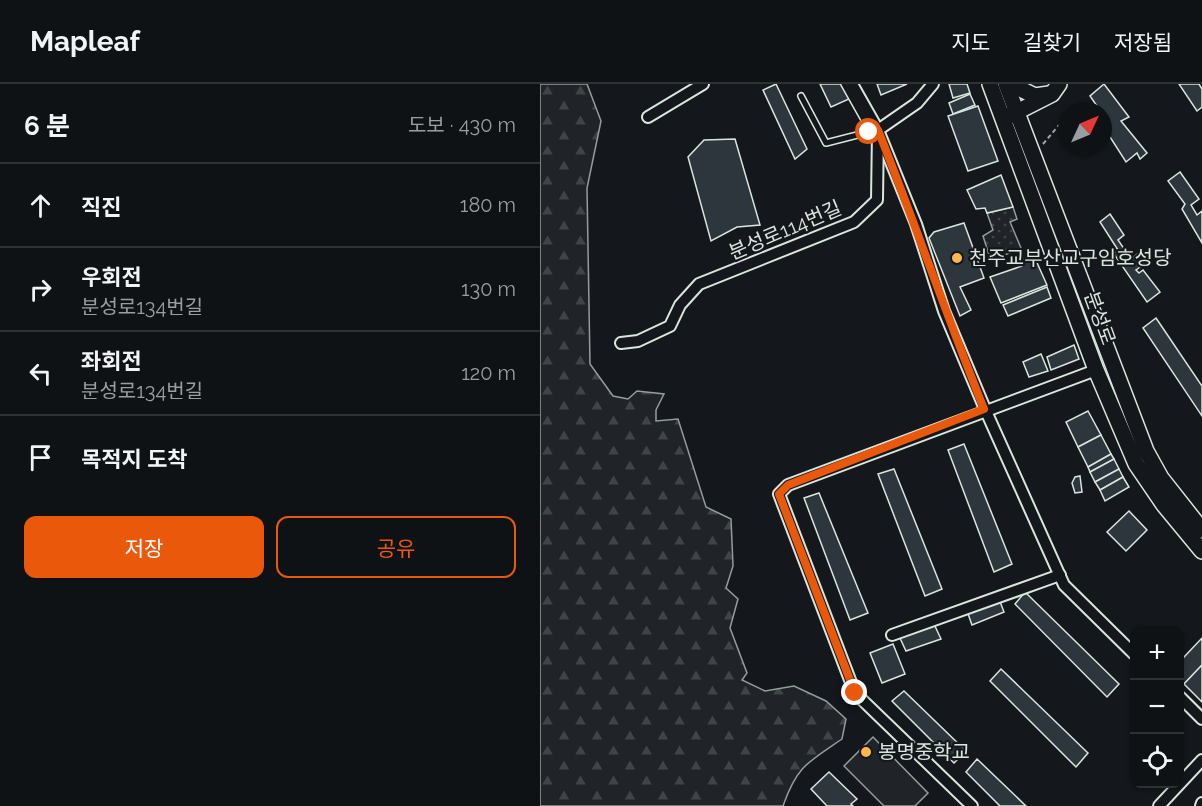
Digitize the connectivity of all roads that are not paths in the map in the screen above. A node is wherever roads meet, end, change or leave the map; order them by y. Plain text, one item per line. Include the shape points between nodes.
1 (703, 84) edge
2 (844, 84) edge
3 (852, 84) edge
4 (933, 84) edge
5 (990, 84) edge
6 (1008, 84) edge
7 (1055, 89) edge
8 (801, 96) dead end
9 (1010, 116) junction
10 (648, 117) dead end
11 (873, 131) junction
12 (621, 343) dead end
13 (1096, 370) junction
14 (984, 409) junction
15 (1202, 530) edge
16 (1202, 551) edge
17 (1060, 575) junction
18 (892, 634) dead end
19 (1130, 650) edge
20 (1184, 702) edge
21 (1202, 719) edge
22 (1202, 760) edge
23 (972, 806) edge
24 (1159, 806) edge

1 - 10 street
2 - 11 lane
3 - 11 street
4 - 11 street via 917,103
5 - 9 main road, 분성로
6 - 7 main road via 1035,96
6 - 9 main road, 분성로
7 - 9 main road
8 - 11 lane via 825,143
9 - 13 main road, 분성로
9 - 15 main road, 분성로 via 1146,450 1161,478
11 - 12 street, 분성로114번길 via 877,200 854,222 699,284 680,305 670,326 638,341
11 - 14 street via 916,224 944,311
13 - 14 street
13 - 16 main road, 분성로 via 1136,464
14 - 17 street
14 - 23 street via 788,485 779,494 855,693
17 - 18 street
17 - 19 street via 1064,585
20 - 21 street
22 - 24 street

